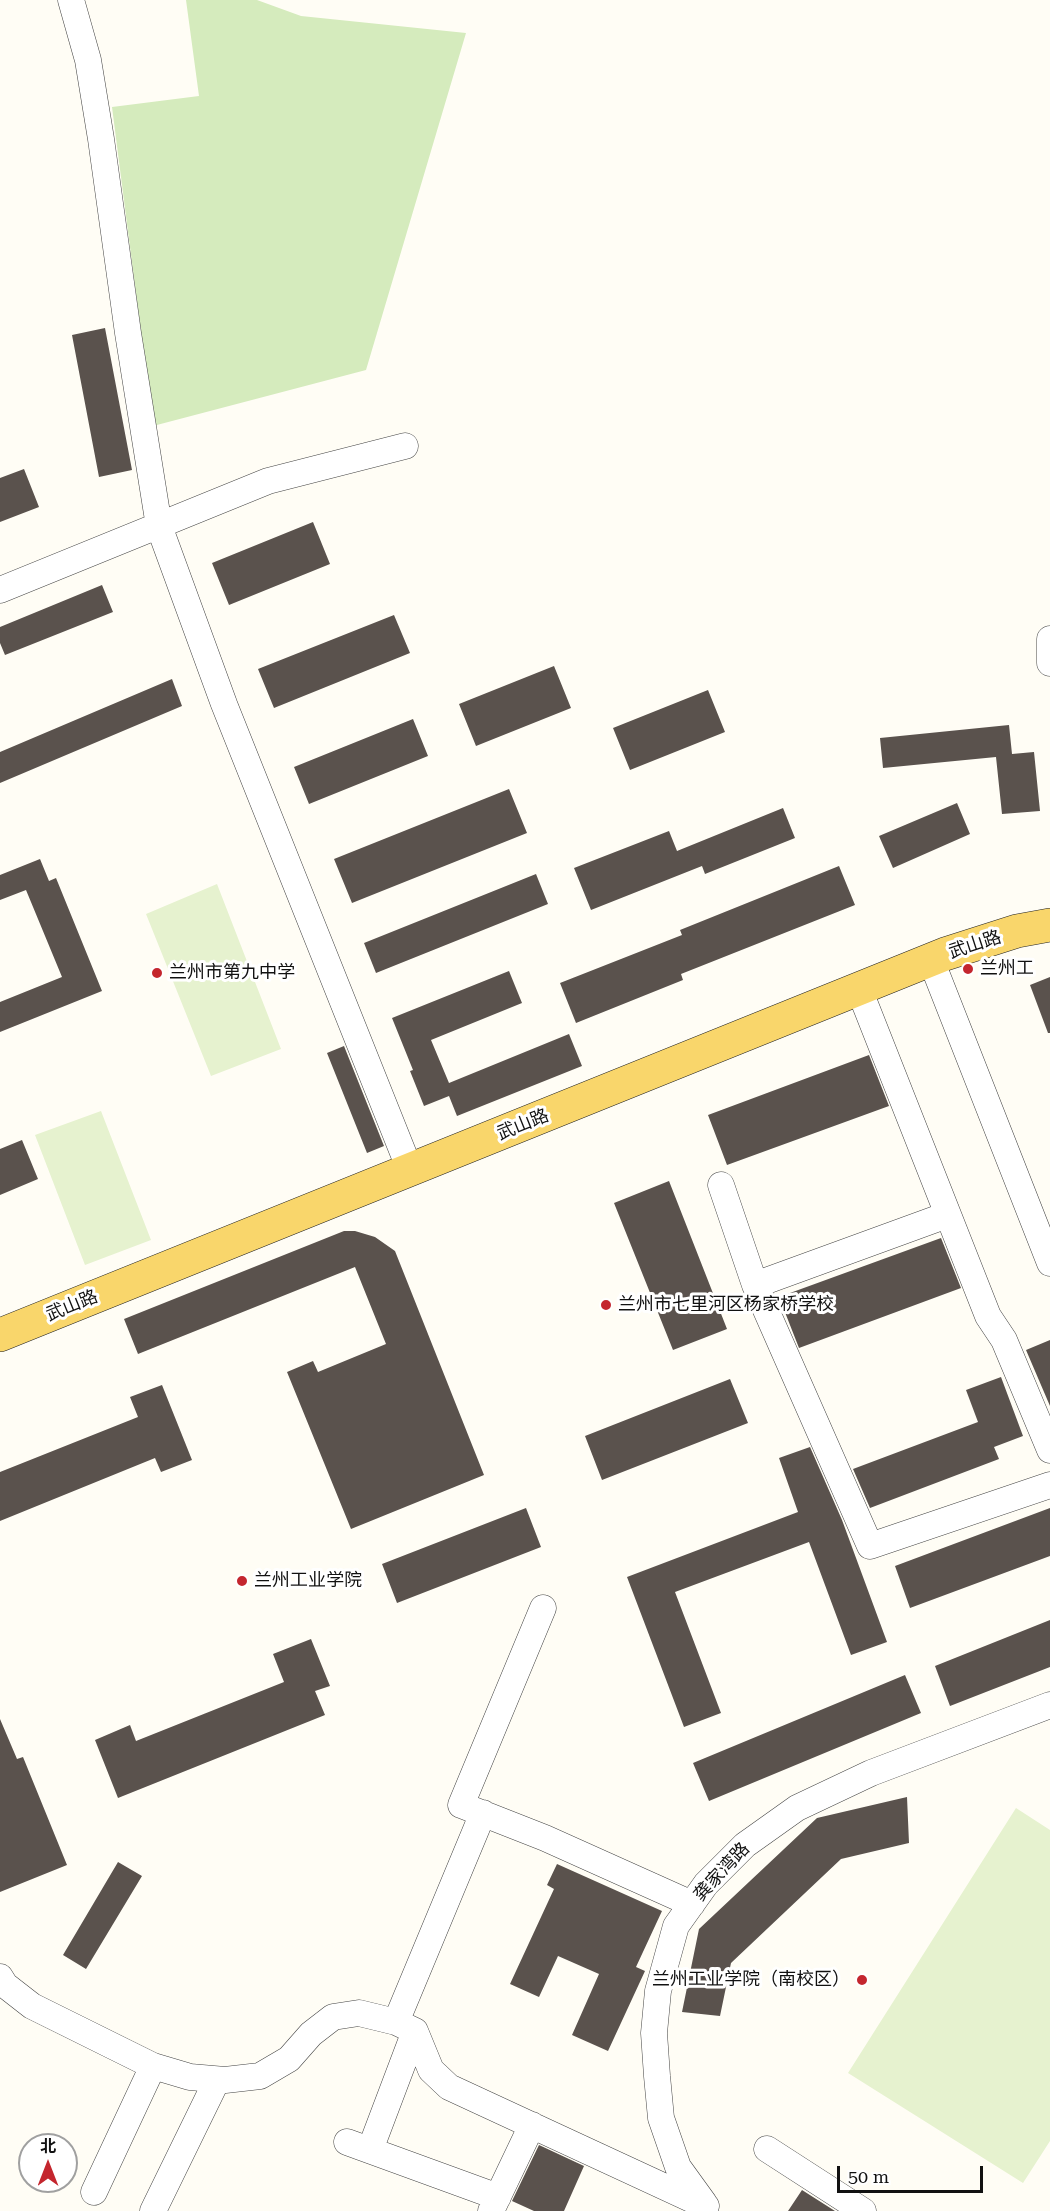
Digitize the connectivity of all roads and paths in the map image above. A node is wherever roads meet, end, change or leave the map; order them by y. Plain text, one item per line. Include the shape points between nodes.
1 (71, 0) edge
2 (405, 446) dead end
3 (159, 526) junction
4 (0, 590) edge
5 (1050, 639) edge
6 (1050, 663) edge
7 (1050, 925) edge
8 (931, 960) junction
9 (860, 989) junction
10 (410, 1170) junction
11 (721, 1185) dead end
12 (947, 1215) junction
13 (1050, 1263) edge
14 (755, 1285) junction
15 (0, 1335) edge
16 (1050, 1450) edge
17 (1050, 1485) edge
18 (543, 1608) dead end
19 (1050, 1705) edge
20 (483, 1813) junction
21 (692, 1904) junction
22 (0, 1977) edge
23 (405, 2027) junction
24 (153, 2066) junction
25 (217, 2080) junction
26 (532, 2125) junction
27 (767, 2149) dead end
28 (94, 2192) dead end
29 (494, 2204) edge
30 (708, 2208) edge
31 (153, 2211) edge
32 (863, 2211) edge

1 - 3 street via 101,139
2 - 3 street via 268,481
3 - 4 street
3 - 10 street via 224,704
5 - 6 street
7 - 8 main road, 武山路 via 1017,931
8 - 9 main road, 武山路
8 - 13 street
9 - 10 main road, 武山路
9 - 12 street
10 - 15 main road, 武山路
11 - 14 street
12 - 14 street
12 - 16 street
14 - 17 street via 870,1546
18 - 20 street via 461,1805
19 - 21 street, 龚家湾路 via 871,1773 797,1808 745,1845
20 - 21 street
20 - 23 street
21 - 30 street, 龚家湾路 via 676,1926 658,1991 654,2033 661,2118 678,2167
22 - 24 street via 32,2006
23 - 25 street via 360,2013 333,2017 289,2059 260,2076
23 - 26 street via 431,2070 449,2087
23 - 29 street via 359,2146
24 - 25 street via 190,2078
24 - 28 street
25 - 31 street
26 - 29 street
26 - 30 street
27 - 32 street

